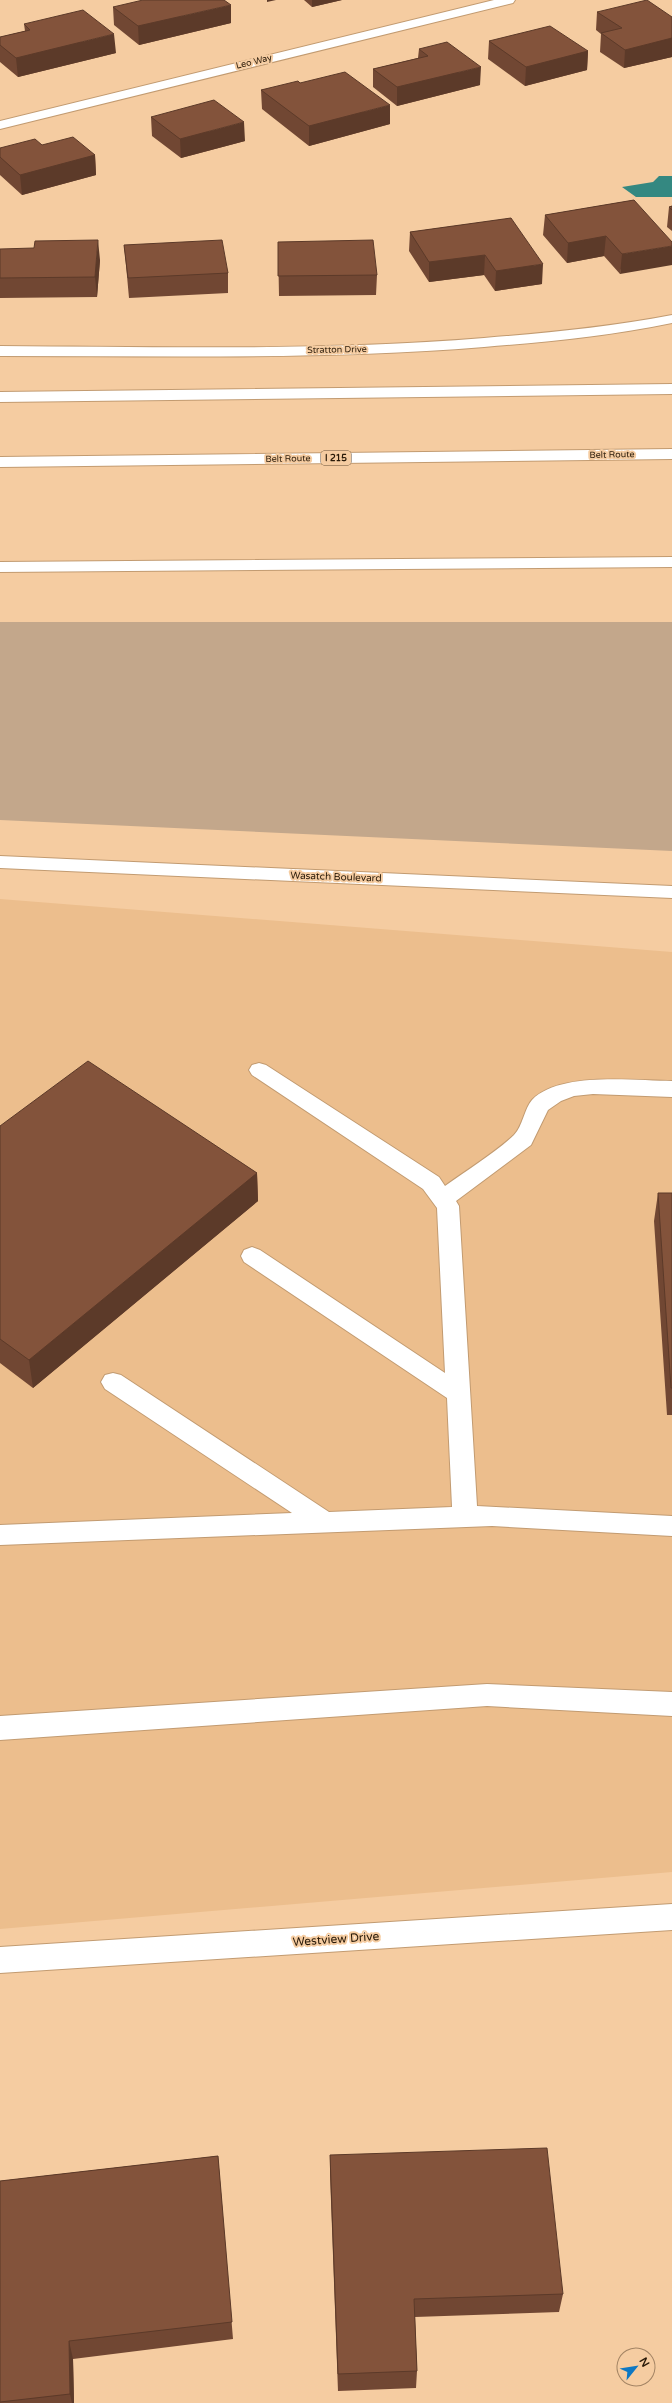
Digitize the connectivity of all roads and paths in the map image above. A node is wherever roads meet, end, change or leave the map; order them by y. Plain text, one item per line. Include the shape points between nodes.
1 (509, 0) edge
2 (0, 125) edge
3 (672, 319) edge
4 (0, 350) edge
5 (672, 389) edge
6 (0, 397) edge
7 (672, 454) edge
8 (0, 462) edge
9 (672, 562) edge
10 (0, 567) edge
11 (0, 862) edge
12 (672, 892) edge
13 (259, 1070) dead end
14 (672, 1089) edge
15 (443, 1199) junction
16 (252, 1256) dead end
17 (113, 1382) dead end
18 (458, 1393) junction
19 (465, 1516) junction
20 (324, 1522) junction
21 (672, 1526) edge
22 (0, 1535) edge
23 (672, 1704) edge
24 (0, 1728) edge
25 (672, 1918) edge
26 (0, 1960) edge

1 - 2 main road, Leo Way
3 - 4 main road, Stratton Drive via 531,338 348,350
5 - 6 main road
7 - 8 main road, Belt Route / I 215
9 - 10 main road
11 - 12 main road, Wasatch Boulevard
13 - 15 main road via 431,1183
14 - 15 main road via 594,1087 572,1089 554,1096 540,1105 523,1138
15 - 18 main road via 448,1206
16 - 18 main road
17 - 20 main road
18 - 19 main road
19 - 20 main road
19 - 21 main road
20 - 22 main road
23 - 24 main road via 487,1695
25 - 26 main road, Westview Drive

